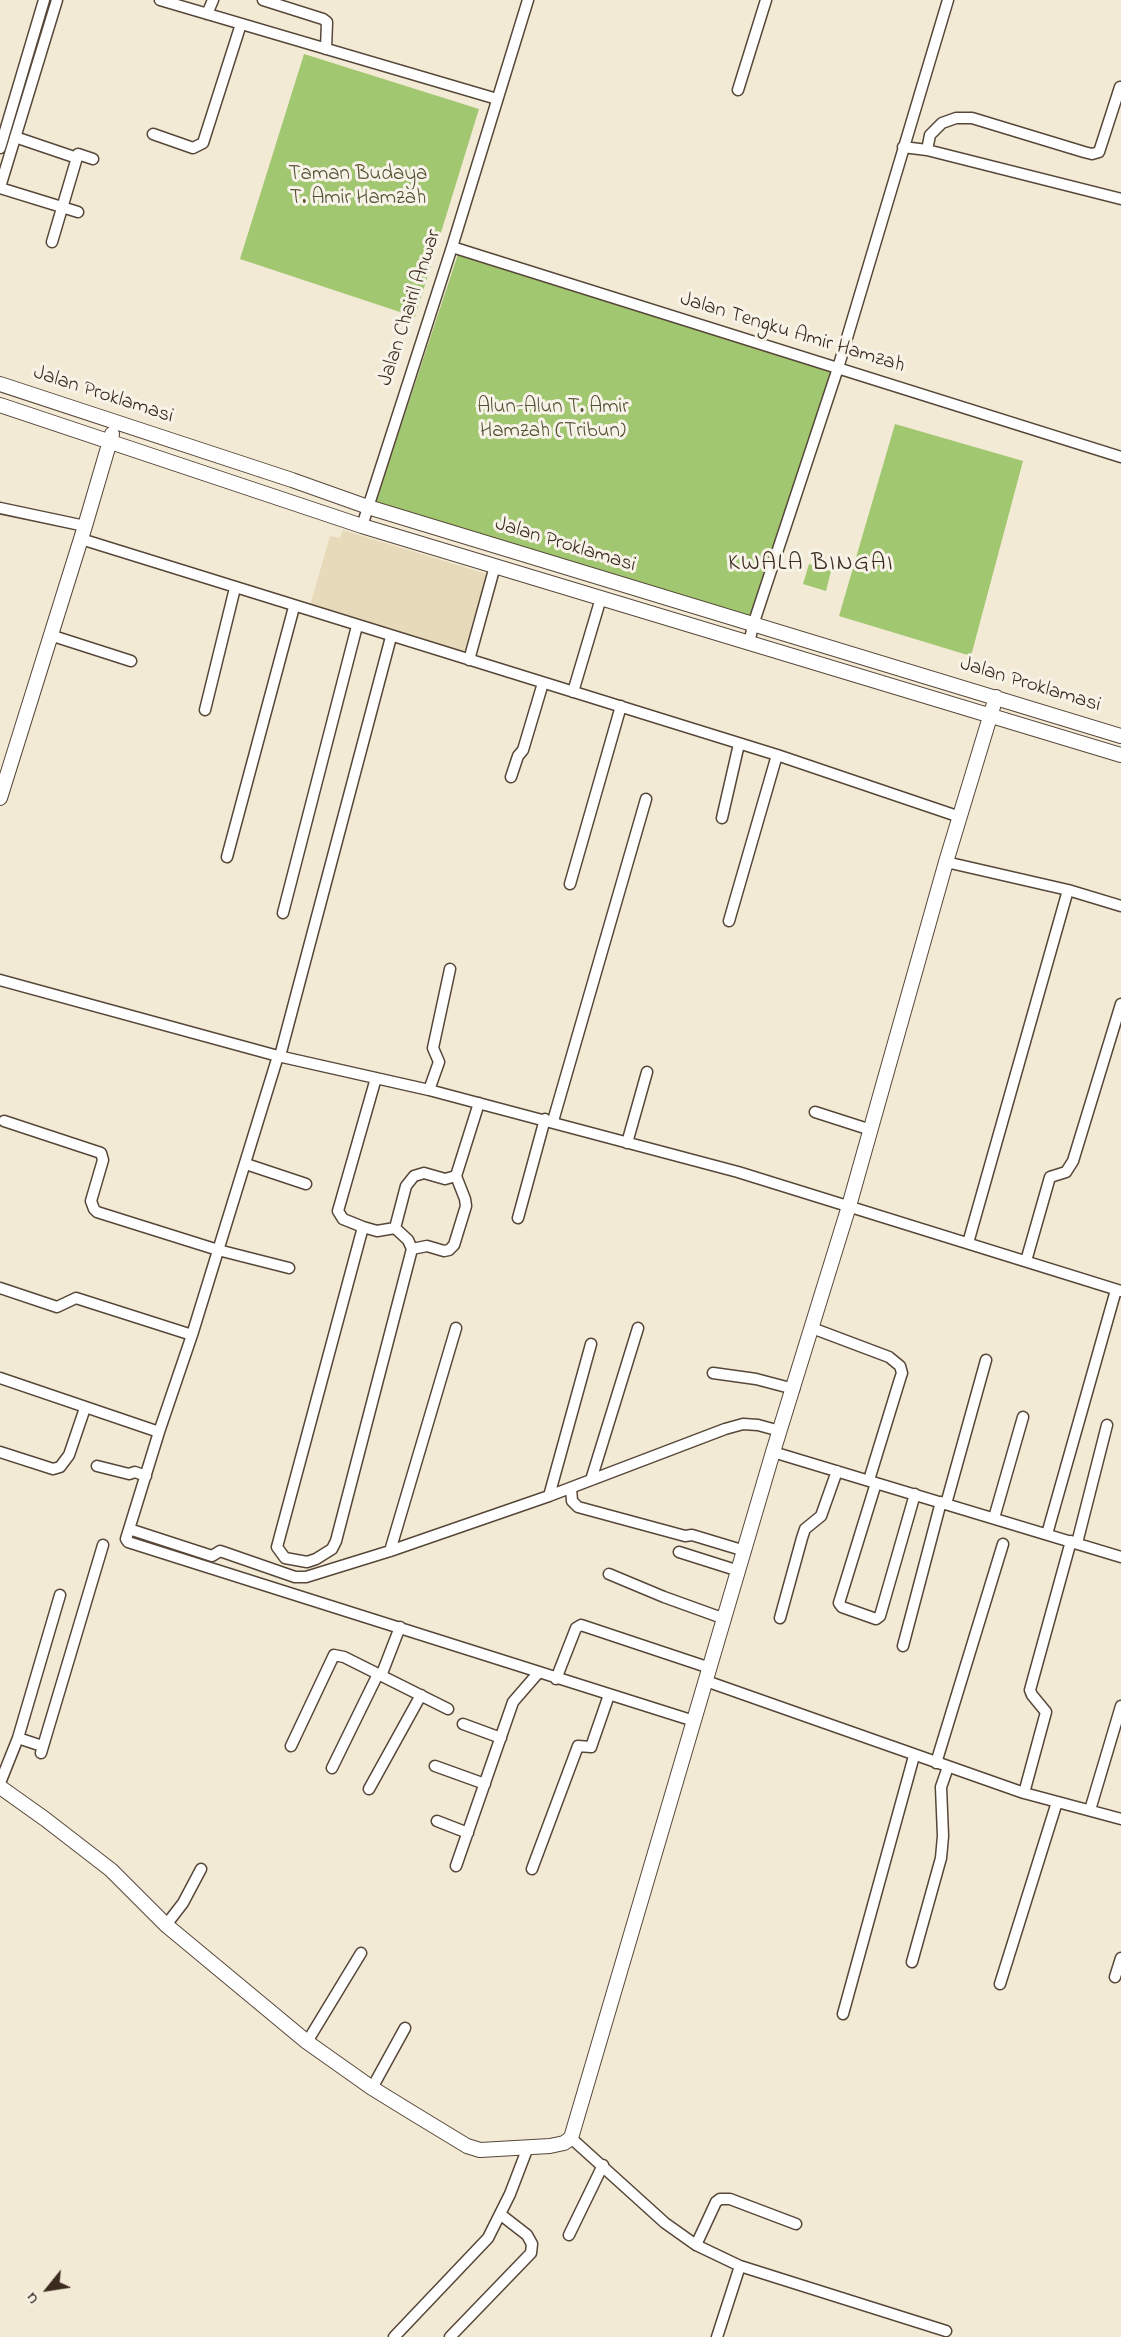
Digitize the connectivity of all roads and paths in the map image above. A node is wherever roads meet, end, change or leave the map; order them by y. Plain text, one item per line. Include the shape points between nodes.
1 (44, 0) edge
2 (57, 0) edge
3 (160, 0) edge
4 (213, 0) edge
5 (263, 0) edge
6 (528, 0) edge
7 (766, 0) edge
8 (948, 0) edge
9 (207, 14) junction
10 (241, 24) junction
11 (326, 49) junction
12 (1120, 87) edge
13 (738, 90) dead end
14 (497, 99) junction
15 (153, 134) dead end
16 (15, 137) junction
17 (903, 147) junction
18 (0, 148) edge
19 (927, 150) junction
20 (77, 158) junction
21 (93, 159) dead end
22 (0, 188) edge
23 (1121, 199) edge
24 (62, 207) junction
25 (78, 212) dead end
26 (52, 242) dead end
27 (452, 247) junction
28 (838, 368) junction
29 (0, 384) edge
30 (0, 405) edge
31 (115, 423) junction
32 (109, 441) junction
33 (1121, 457) edge
34 (368, 507) junction
35 (0, 508) edge
36 (362, 526) junction
37 (83, 532) junction
38 (495, 566) junction
39 (235, 588) junction
40 (601, 598) junction
41 (294, 607) junction
42 (753, 625) junction
43 (357, 626) junction
44 (50, 635) junction
45 (391, 637) junction
46 (749, 644) junction
47 (469, 660) junction
48 (131, 662) dead end
49 (543, 683) junction
50 (573, 692) junction
51 (996, 697) junction
52 (621, 706) junction
53 (204, 710) dead end
54 (991, 717) junction
55 (1121, 736) edge
56 (739, 744) junction
57 (777, 755) junction
58 (1121, 755) edge
59 (511, 777) dead end
60 (0, 798) edge
61 (646, 799) dead end
62 (960, 817) junction
63 (722, 818) dead end
64 (226, 857) dead end
65 (946, 862) junction
66 (570, 884) dead end
67 (1068, 890) junction
68 (1121, 906) edge
69 (283, 913) dead end
70 (729, 921) dead end
71 (450, 969) dead end
72 (0, 980) edge
73 (1121, 1004) edge
74 (279, 1056) junction
75 (647, 1072) dead end
76 (376, 1078) junction
77 (429, 1090) junction
78 (479, 1103) junction
79 (815, 1112) dead end
80 (549, 1120) junction
81 (4, 1121) dead end
82 (871, 1130) junction
83 (627, 1143) junction
84 (246, 1164) junction
85 (456, 1176) junction
86 (306, 1184) dead end
87 (849, 1206) junction
88 (518, 1218) dead end
89 (363, 1227) junction
90 (395, 1228) junction
91 (968, 1243) junction
92 (412, 1249) junction
93 (218, 1250) junction
94 (1026, 1261) junction
95 (289, 1268) dead end
96 (0, 1288) edge
97 (1119, 1290) edge
98 (456, 1328) dead end
99 (638, 1328) dead end
100 (812, 1328) junction
101 (192, 1335) junction
102 (591, 1344) dead end
103 (986, 1360) dead end
104 (713, 1373) dead end
105 (0, 1378) edge
106 (794, 1389) junction
107 (85, 1408) junction
108 (1023, 1417) dead end
109 (1107, 1425) dead end
110 (780, 1431) junction
111 (159, 1432) junction
112 (0, 1452) edge
113 (773, 1452) junction
114 (97, 1466) dead end
115 (837, 1471) junction
116 (146, 1476) junction
117 (591, 1480) junction
118 (872, 1481) junction
119 (571, 1493) junction
120 (915, 1494) junction
121 (549, 1496) junction
122 (946, 1498) junction
123 (996, 1512) junction
124 (1048, 1527) junction
125 (128, 1533) junction
126 (1077, 1537) junction
127 (1003, 1544) dead end
128 (103, 1545) dead end
129 (390, 1551) junction
130 (745, 1551) junction
131 (679, 1552) dead end
132 (1121, 1557) edge
133 (739, 1571) junction
134 (609, 1574) dead end
135 (60, 1595) dead end
136 (780, 1618) dead end
137 (725, 1619) junction
138 (400, 1627) junction
139 (903, 1646) dead end
140 (539, 1672) junction
141 (380, 1675) junction
142 (708, 1675) junction
143 (556, 1678) junction
144 (421, 1695) junction
145 (609, 1695) junction
146 (1121, 1706) edge
147 (448, 1709) dead end
148 (694, 1721) junction
149 (463, 1724) dead end
150 (18, 1738) junction
151 (501, 1738) junction
152 (291, 1746) dead end
153 (914, 1756) junction
154 (936, 1763) junction
155 (435, 1766) dead end
156 (948, 1767) junction
157 (332, 1768) dead end
158 (485, 1784) junction
159 (0, 1785) edge
160 (369, 1789) dead end
161 (1024, 1793) junction
162 (1057, 1802) junction
163 (1090, 1810) junction
164 (1121, 1819) edge
165 (437, 1821) dead end
166 (468, 1833) junction
167 (456, 1866) dead end
168 (201, 1869) dead end
169 (532, 1869) dead end
170 (166, 1925) junction
171 (361, 1953) dead end
172 (1121, 1958) edge
173 (912, 1962) dead end
174 (1115, 1977) dead end
175 (1000, 1984) dead end
176 (843, 2014) dead end
177 (405, 2028) dead end
178 (307, 2042) junction
179 (372, 2088) junction
180 (571, 2138) junction
181 (528, 2147) junction
182 (603, 2165) junction
183 (500, 2214) junction
184 (796, 2224) dead end
185 (568, 2235) dead end
186 (696, 2245) junction
187 (740, 2266) junction
188 (946, 2331) dead end
189 (394, 2337) edge
190 (450, 2337) edge
191 (717, 2337) edge

1 - 18 street
2 - 16 street
3 - 9 street
4 - 9 street
5 - 11 street via 327,22
6 - 14 street, Jalan Chairil Anwar
7 - 13 street
8 - 17 street
9 - 10 street
10 - 11 street
10 - 15 street via 203,143 193,148
11 - 14 street
12 - 19 street via 1099,152 1084,152 972,118 942,123 930,135
14 - 27 street, Jalan Chairil Anwar
16 - 20 street
16 - 22 street
17 - 19 street
17 - 28 street
19 - 23 street
20 - 21 street via 78,154
20 - 24 street
22 - 24 street
24 - 25 street
24 - 26 street
27 - 28 street, Jalan Tengku Amir Hamzah
27 - 34 street, Jalan Chairil Anwar
28 - 33 street, Jalan Tengku Amir Hamzah
28 - 42 street
29 - 31 street, Jalan Proklamasi
30 - 32 street, Jalan Proklamasi
31 - 32 street
31 - 34 street, Jalan Proklamasi
32 - 36 street, Jalan Proklamasi
32 - 37 street
34 - 36 street, Jalan Chairil Anwar
34 - 42 street, Jalan Proklamasi
35 - 37 street
36 - 38 street, Jalan Proklamasi
37 - 39 street
37 - 44 street
38 - 40 street, Jalan Proklamasi
38 - 47 street
39 - 41 street
39 - 53 street
40 - 46 street, Jalan Proklamasi
40 - 50 street
41 - 43 street
41 - 64 street
42 - 46 street
42 - 51 street, Jalan Proklamasi
43 - 45 street
43 - 69 street
44 - 48 street
44 - 60 street
45 - 47 street
45 - 74 street
46 - 54 street, Jalan Proklamasi
47 - 49 street
49 - 50 street
49 - 59 street
50 - 52 street
51 - 54 street
51 - 55 street, Jalan Proklamasi
52 - 56 street
52 - 66 street
54 - 58 street, Jalan Proklamasi
54 - 62 street
56 - 57 street
56 - 63 street
57 - 62 street
57 - 70 street
61 - 80 street
62 - 65 street
65 - 67 street
65 - 82 street
67 - 68 street
67 - 91 street
71 - 77 street via 433,1048 439,1062
72 - 74 street
73 - 94 street via 1073,1161 1066,1172 1050,1176
74 - 76 street
74 - 84 street
75 - 83 street
76 - 77 street
76 - 89 street via 338,1211 343,1220
77 - 78 street
78 - 80 street
78 - 85 street
79 - 82 street
80 - 83 street
80 - 88 street
81 - 93 street via 101,1153 103,1160 91,1201 93,1209
82 - 87 street
83 - 87 street
84 - 86 street
84 - 93 street
85 - 90 street via 414,1176 406,1186
85 - 92 street via 466,1206 454,1245 444,1251 427,1246
87 - 91 street
87 - 100 street
89 - 90 street via 377,1231
89 - 92 street via 278,1547 285,1558 307,1562 316,1559 332,1549 336,1541
90 - 92 street
91 - 94 street
93 - 95 street
93 - 101 street
94 - 97 street
96 - 101 street via 57,1307 76,1298
97 - 124 street
98 - 129 street
99 - 117 street
100 - 106 street
100 - 118 street via 889,1357 900,1366 902,1373
101 - 111 street
102 - 121 street
103 - 122 street
104 - 106 street
105 - 107 street
106 - 110 street
107 - 111 street
107 - 112 street via 69,1455 60,1467 53,1469
108 - 123 street
109 - 126 street
110 - 113 street
110 - 117 street via 742,1424
111 - 116 street
113 - 115 street
113 - 130 street
114 - 116 street
115 - 118 street
115 - 136 street via 821,1516 802,1538
116 - 125 street
117 - 119 street
118 - 120 street
118 - 120 street via 839,1603 876,1619
119 - 121 street
119 - 130 street via 578,1507
120 - 122 street
121 - 129 street
122 - 123 street
122 - 139 street
123 - 124 street
124 - 126 street
125 - 129 street via 212,1556 220,1551 295,1577 322,1573
125 - 138 street via 131,1545
126 - 132 street
126 - 161 street via 1030,1690 1046,1712
127 - 154 street
128 - 150 street via 41,1749
130 - 133 street
131 - 133 street
133 - 137 street
134 - 137 street
135 - 150 street
137 - 142 street
138 - 140 street
138 - 141 street
140 - 143 street
140 - 151 street via 513,1702
141 - 144 street
141 - 152 street via 334,1655
141 - 157 street
142 - 143 street via 581,1625 576,1628
142 - 148 street
142 - 153 street
143 - 145 street
144 - 147 street
144 - 160 street
145 - 148 street
145 - 169 street via 591,1747 578,1746
146 - 163 street
148 - 180 street
149 - 151 street
150 - 159 street
151 - 158 street
153 - 154 street
153 - 176 street
154 - 156 street
155 - 158 street
156 - 161 street
156 - 173 street via 941,1787 941,1858
158 - 166 street
159 - 170 street via 111,1870
161 - 162 street
162 - 163 street
162 - 175 street
163 - 164 street
165 - 166 street
166 - 167 street
168 - 170 street
170 - 178 street
171 - 178 street
172 - 174 street
177 - 179 street
178 - 179 street
179 - 181 street via 467,2146 480,2150
180 - 181 street via 550,2146
180 - 182 street
181 - 183 street
182 - 185 street
182 - 186 street via 664,2223
183 - 189 street via 488,2238
183 - 190 street via 527,2235 531,2253
184 - 186 street via 730,2199 720,2199
186 - 187 street
187 - 188 street
187 - 191 street

